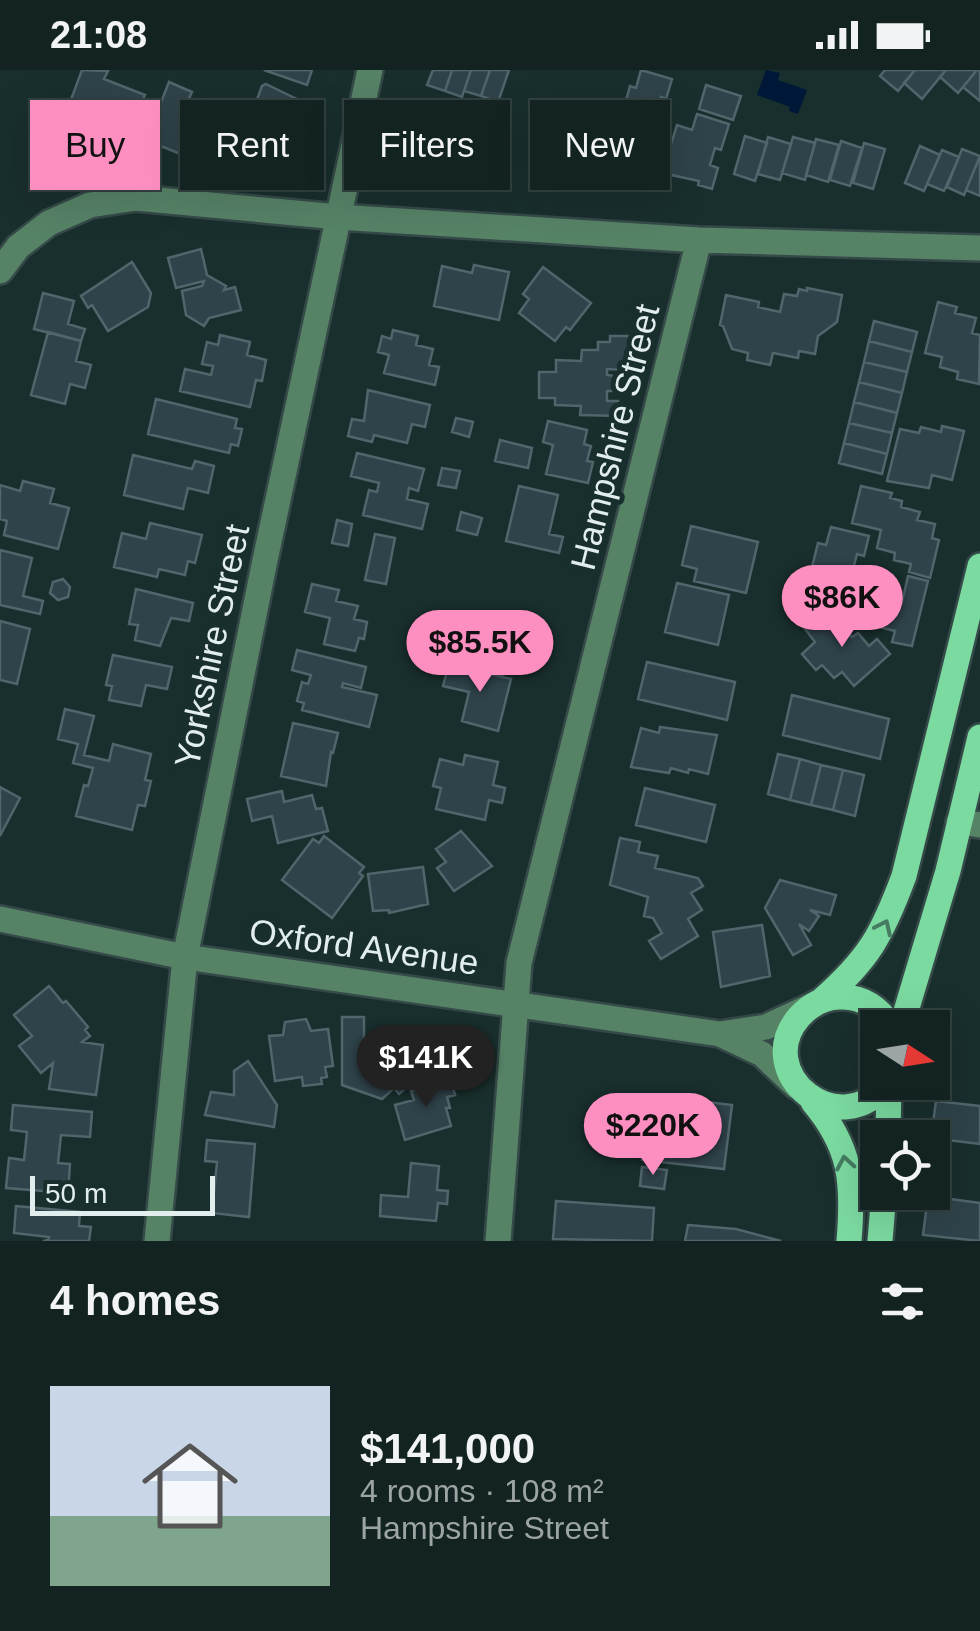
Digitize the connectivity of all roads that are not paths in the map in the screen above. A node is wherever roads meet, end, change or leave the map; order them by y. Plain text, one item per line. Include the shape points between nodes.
1 (370, 70) edge
2 (338, 217) junction
3 (699, 240) junction
4 (980, 248) edge
5 (0, 272) edge
6 (980, 566) edge
7 (980, 737) edge
8 (970, 824) edge
9 (0, 919) edge
10 (185, 957) junction
11 (514, 1004) junction
12 (815, 1004) junction
13 (876, 1010) edge
14 (906, 1010) edge
15 (720, 1034) junction
16 (802, 1091) junction
17 (867, 1100) edge
18 (883, 1210) edge
19 (157, 1241) edge
20 (498, 1241) edge
21 (849, 1241) edge
22 (880, 1241) edge

1 - 2 street, Yorkshire Street
2 - 3 street
2 - 5 street via 136,198 90,205 50,223 18,247
2 - 10 street, Yorkshire Street
3 - 4 street
3 - 11 street, Hampshire Street
12 -> 6 main road via 869,954 899,891
7 - 8 main road
8 - 14 main road
9 - 10 street, Oxford Avenue
10 - 11 street, Oxford Avenue
10 - 19 street, Yorkshire Street
11 - 15 street, Oxford Avenue
11 - 20 street, Hampshire Street
12 - 13 main road via 842,996
12 - 15 street, Oxford Avenue via 766,1027
12 - 16 main road via 795,1023 788,1042 788,1064
15 - 16 street, Oxford Avenue via 762,1054
16 - 17 main road via 827,1106
21 -> 16 main road via 847,1159 832,1124
18 - 22 main road

